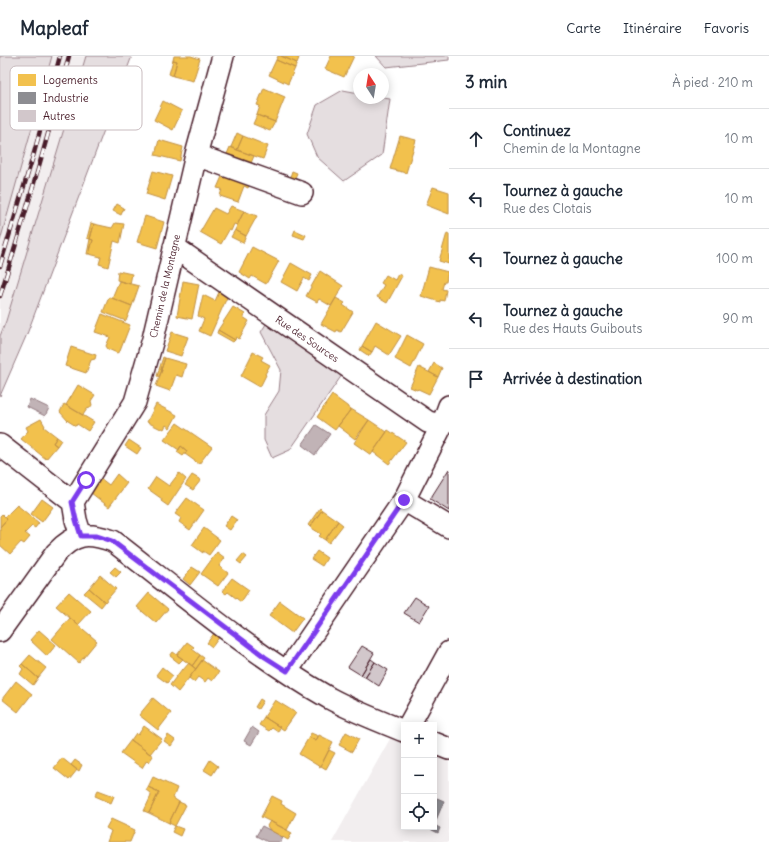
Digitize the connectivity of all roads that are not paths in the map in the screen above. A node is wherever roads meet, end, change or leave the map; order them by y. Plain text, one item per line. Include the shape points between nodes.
1 (223, 56) edge
2 (196, 155) junction
3 (302, 193) dead end
4 (174, 248) junction
5 (445, 416) edge
6 (0, 445) edge
7 (404, 500) junction
8 (72, 502) junction
9 (449, 527) edge
10 (81, 536) junction
11 (0, 631) edge
12 (449, 652) edge
13 (287, 671) junction
14 (411, 722) edge
15 (401, 730) edge
16 (437, 744) edge
17 (449, 749) edge

1 - 2 street, Chemin de la Montagne
2 - 3 street
2 - 4 street, Chemin de la Montagne
4 - 5 street, Rue des Sources via 428,422
4 - 8 street, Chemin de la Montagne via 135,402
5 - 7 street
6 - 8 street
7 - 9 street
7 - 13 street
8 - 10 street
10 - 11 street via 66,542 56,553
10 - 13 street via 97,536 112,541
12 - 14 street
13 - 15 street via 330,698
16 - 17 street

